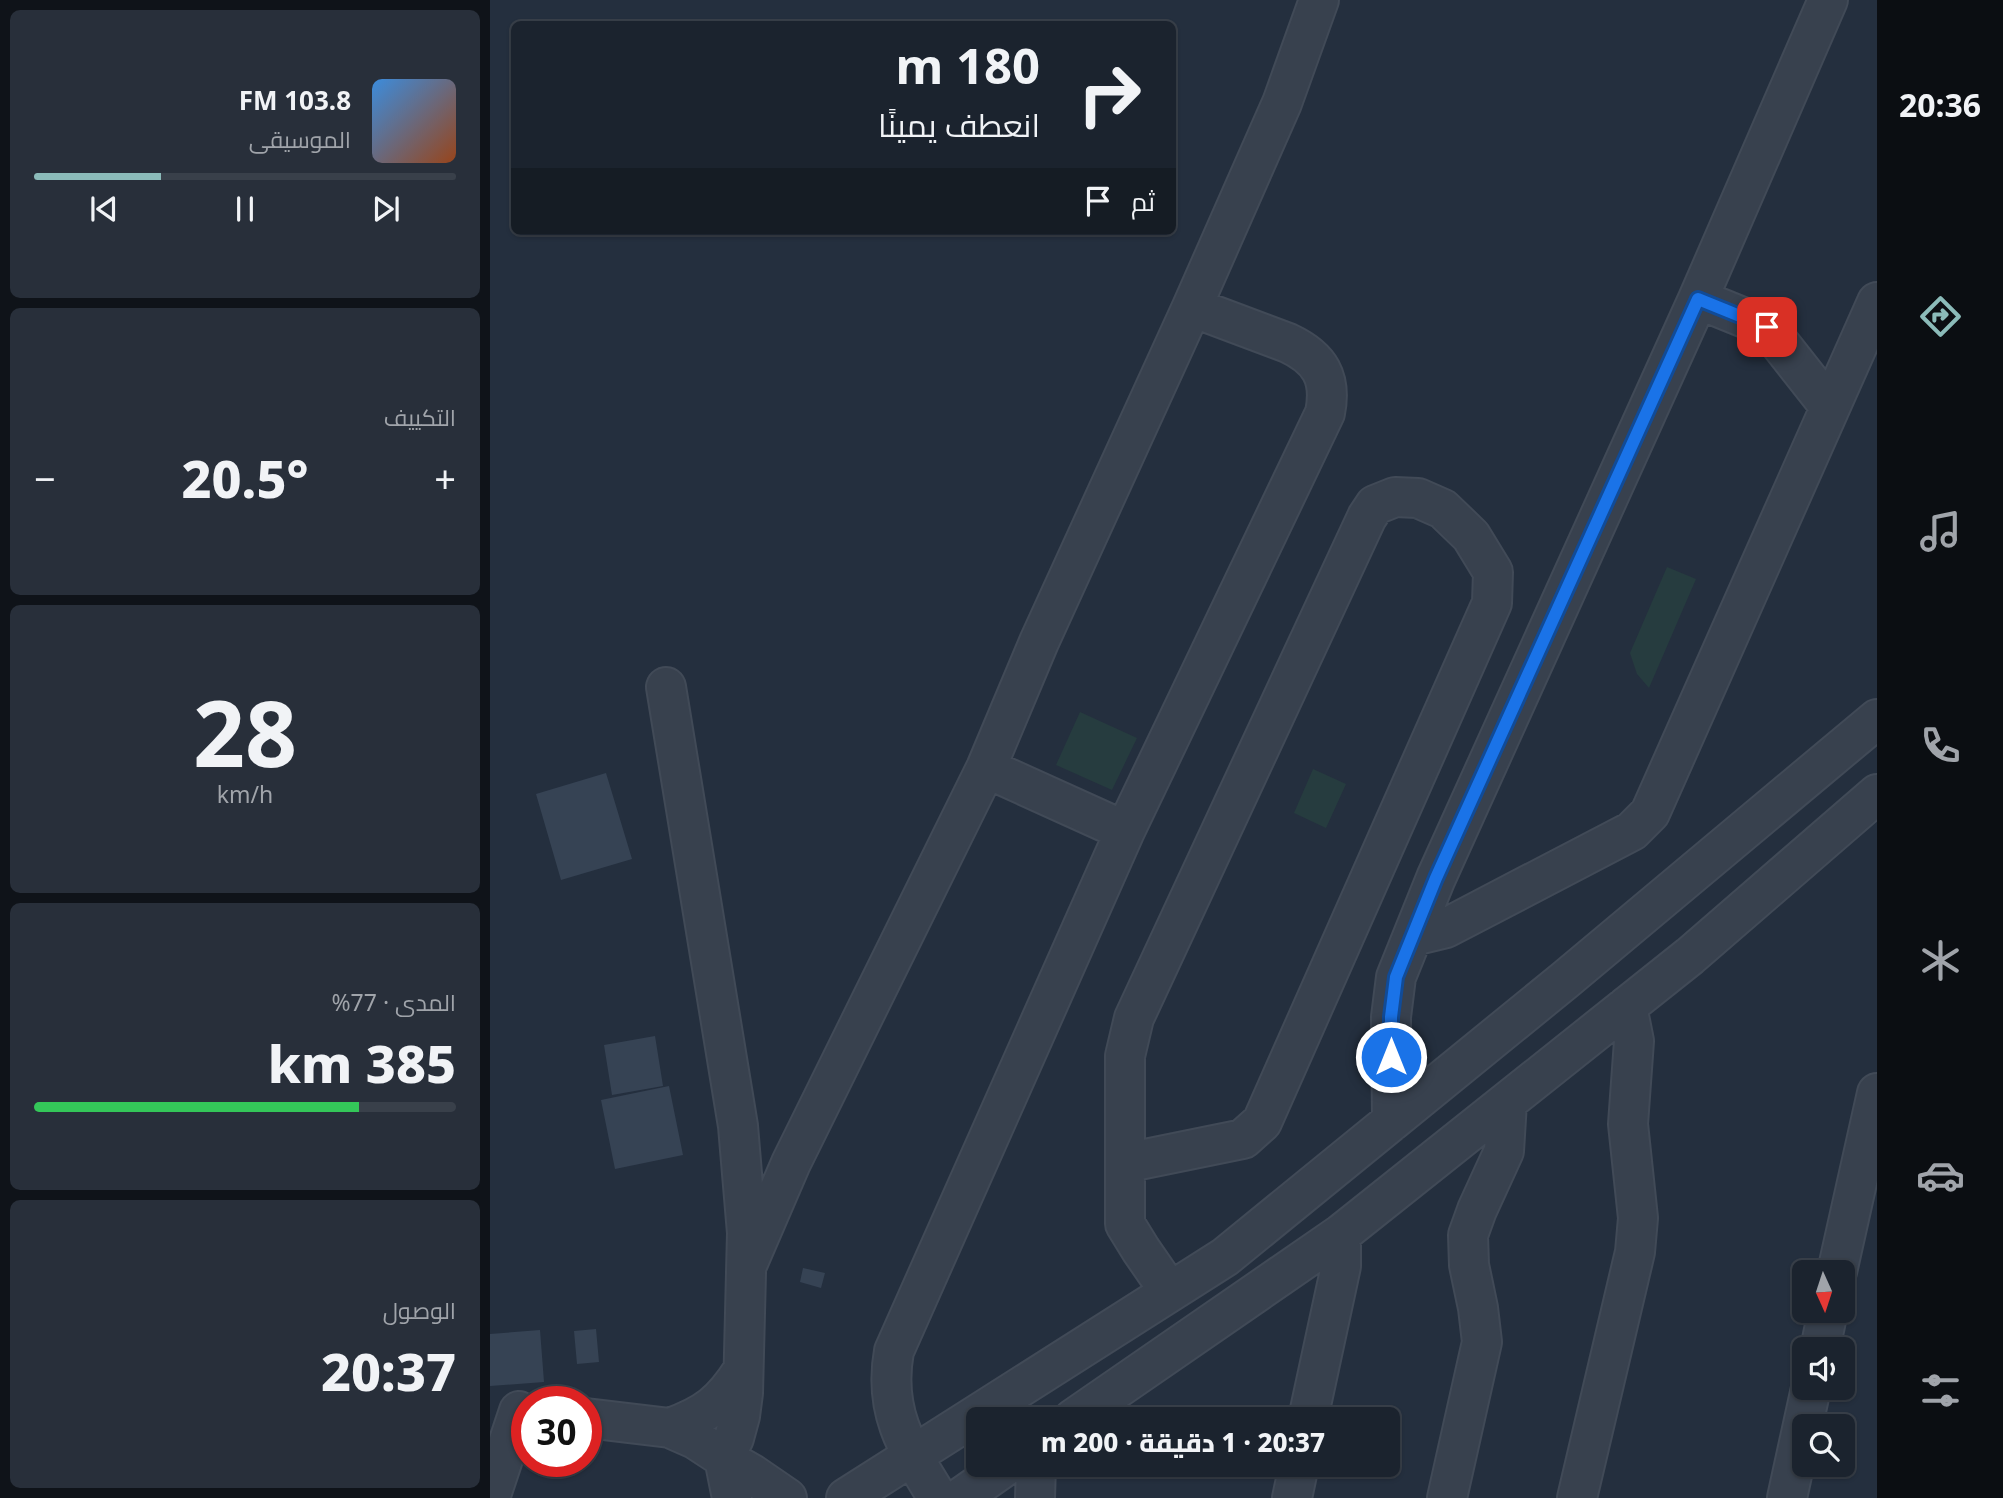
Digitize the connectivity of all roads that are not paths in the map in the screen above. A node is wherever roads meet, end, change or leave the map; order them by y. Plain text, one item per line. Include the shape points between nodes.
1 (1320, 0) edge
2 (1828, 0) edge
3 (1698, 299) junction
4 (1877, 302) edge
5 (1192, 307) junction
6 (1830, 407) junction
7 (666, 687) dead end
8 (1877, 719) edge
9 (986, 768) junction
10 (1877, 794) edge
11 (1125, 831) junction
12 (1413, 936) junction
13 (1627, 1006) junction
14 (1877, 1093) edge
15 (1507, 1102) junction
16 (1392, 1121) junction
17 (791, 1163) junction
18 (1125, 1163) junction
19 (741, 1166) junction
20 (1341, 1234) junction
21 (1840, 1260) edge
22 (747, 1265) junction
23 (1170, 1292) junction
24 (743, 1370) junction
25 (1808, 1400) edge
26 (1090, 1407) edge
27 (1311, 1407) edge
28 (511, 1414) edge
29 (602, 1420) edge
30 (670, 1428) junction
31 (912, 1456) junction
32 (724, 1458) junction
33 (990, 1477) edge
34 (1036, 1477) edge
35 (1296, 1477) edge
36 (490, 1498) edge
37 (732, 1498) edge
38 (787, 1498) edge
39 (846, 1498) edge
40 (938, 1498) edge
41 (960, 1498) edge
42 (1035, 1498) edge
43 (1292, 1498) edge
44 (1447, 1498) edge
45 (1577, 1498) edge
46 (1787, 1498) edge

1 - 5 street via 1282,103
2 - 3 street
3 - 6 street via 1767,327
3 - 12 street
4 - 6 street
5 - 9 street
5 - 11 street via 1301,349 1321,370 1328,399 1320,427
6 - 12 street via 1650,813 1632,831 1446,928
7 - 19 street
8 - 16 street
9 - 11 street
9 - 17 street
10 - 13 street
11 - 31 street via 894,1351 891,1397
12 - 16 street via 1396,977 1391,1017
13 - 15 street
13 - 45 street via 1634,1041 1628,1124 1638,1218 1635,1252
14 - 21 street
15 - 20 street
15 - 44 street via 1504,1151 1468,1235 1482,1342
16 - 23 street via 1225,1257
17 - 19 street via 766,1169
17 - 22 street
18 - 18 street via 1125,1056 1134,1018 1367,517 1375,505 1395,497 1418,498 1443,509 1471,536 1493,572 1492,603 1262,1122 1243,1139
18 - 23 street via 1125,1224
19 - 22 street
20 - 26 street
20 - 27 street via 1341,1266
22 - 24 street
23 - 31 street
24 - 30 street via 713,1407
24 - 32 street via 740,1416
25 - 46 street
28 - 36 street
29 - 30 street
30 - 32 street
31 - 39 street
31 - 40 street
32 - 37 street
32 - 38 street
33 - 41 street
34 - 42 street
35 - 43 street

